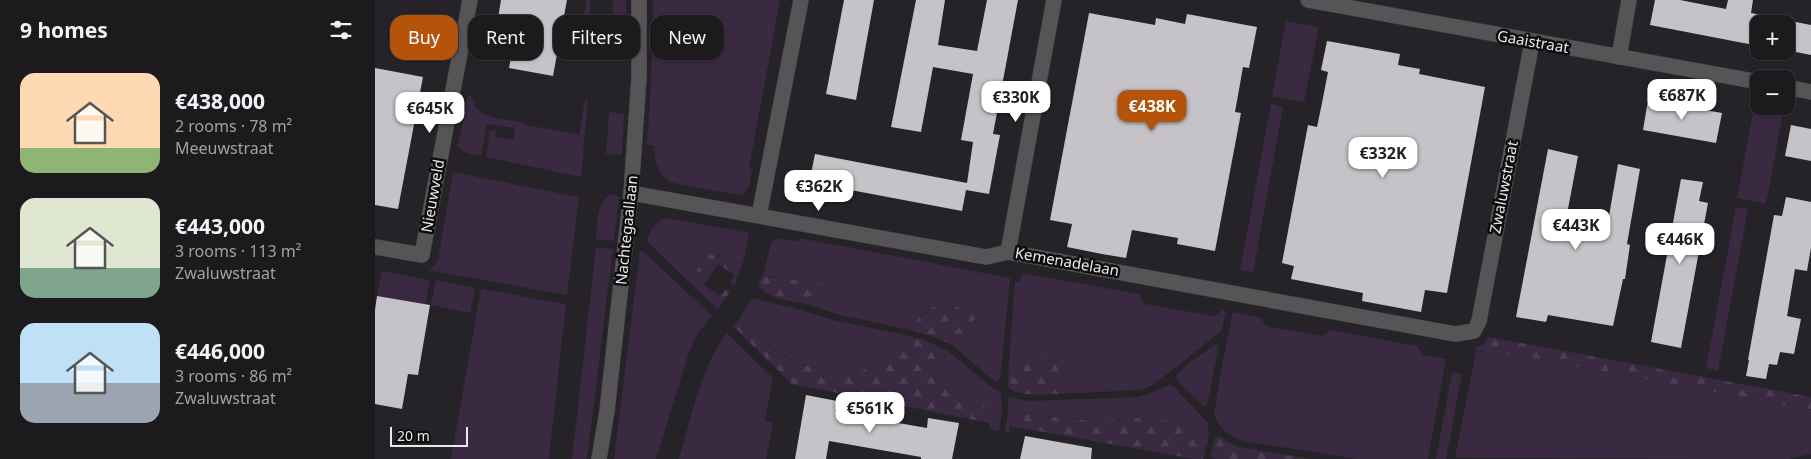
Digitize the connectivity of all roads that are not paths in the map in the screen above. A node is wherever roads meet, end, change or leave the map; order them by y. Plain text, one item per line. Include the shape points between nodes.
1 (470, 0) edge
2 (639, 0) edge
3 (801, 0) edge
4 (1054, 0) edge
5 (1308, 0) edge
6 (1629, 0) edge
7 (1532, 42) junction
8 (1619, 57) junction
9 (1750, 80) edge
10 (1795, 89) edge
11 (1811, 92) edge
12 (631, 193) junction
13 (759, 216) junction
14 (375, 246) edge
15 (1008, 252) junction
16 (1474, 331) joint
17 (599, 459) edge

1 - 14 street, Nieuwveld via 422,255
2 - 12 street, Nachtegaallaan via 639,77
3 - 13 street
4 - 15 street
5 - 7 street, Gaaistraat
6 - 8 street
7 - 8 street, Gaaistraat
7 - 16 street, Zwaluwstraat via 1479,321
8 - 9 street, Gaaistraat
10 - 11 street
12 - 13 street, Kemenadelaan
12 - 17 street, Nachtegaallaan
13 - 15 street, Kemenadelaan via 986,257
15 - 16 street, Kemenadelaan via 1455,334

